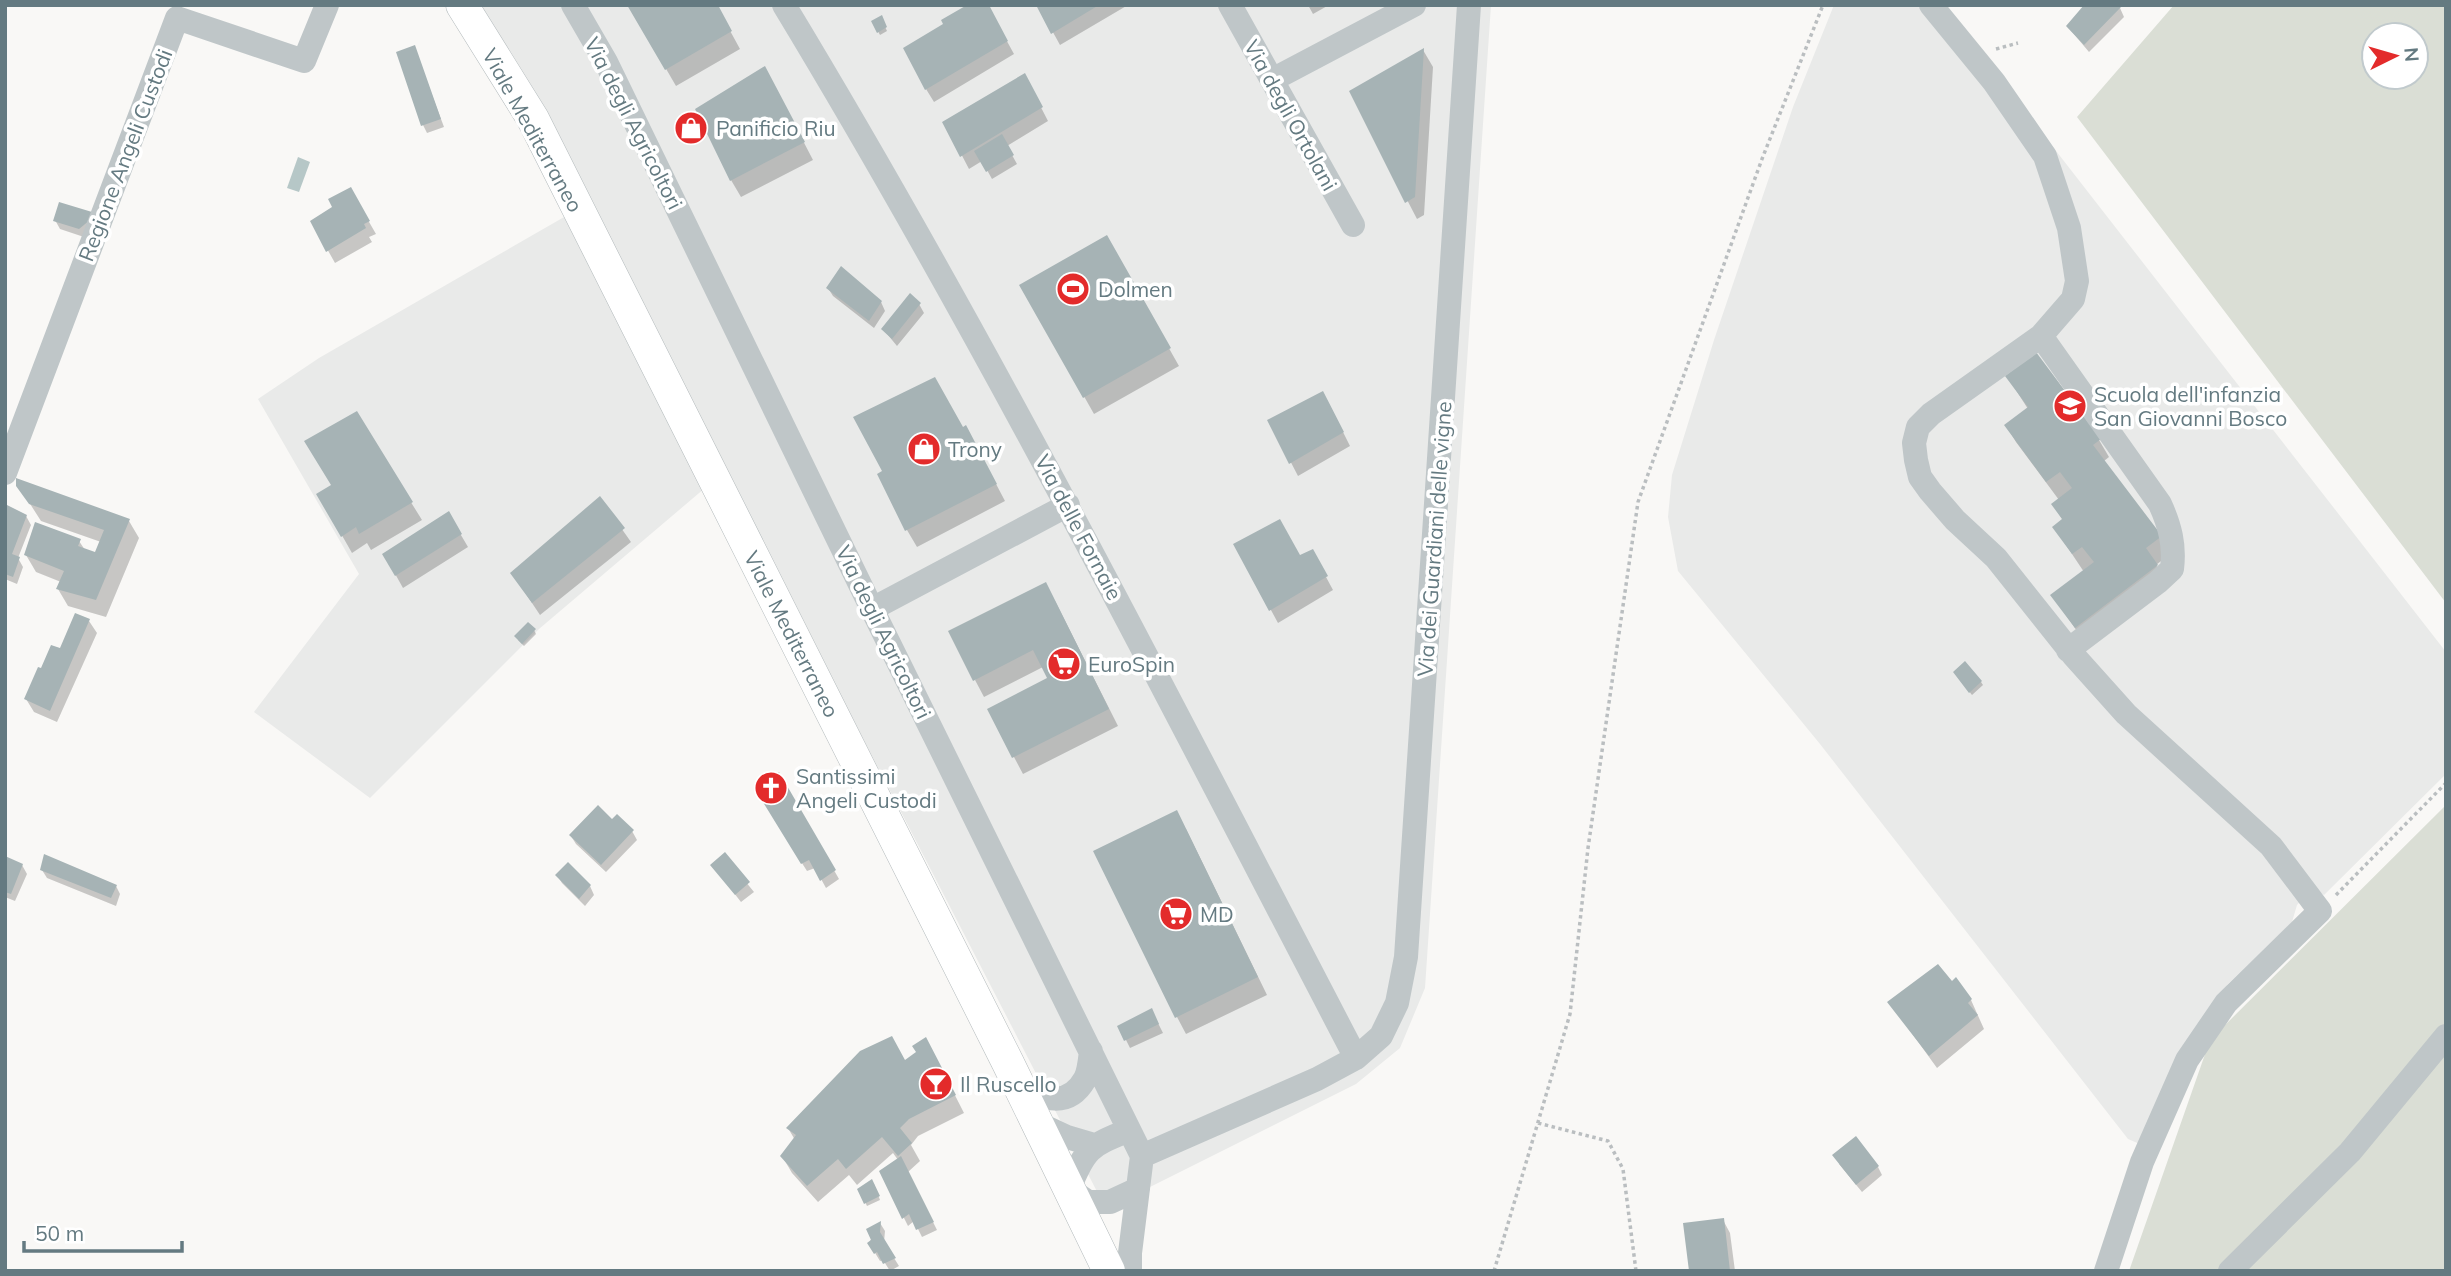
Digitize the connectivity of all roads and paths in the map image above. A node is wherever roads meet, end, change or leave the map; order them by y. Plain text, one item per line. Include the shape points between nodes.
1 (327, 5) edge
2 (462, 5) edge
3 (573, 5) edge
4 (784, 5) edge
5 (1230, 5) edge
6 (1414, 5) edge
7 (1469, 5) edge
8 (1823, 5) edge
9 (1931, 5) edge
10 (1272, 80) junction
11 (1353, 225) dead end
12 (2040, 336) junction
13 (5, 473) edge
14 (1068, 505) junction
15 (872, 609) junction
16 (2068, 650) junction
17 (2446, 783) edge
18 (2320, 911) junction
19 (2446, 1036) edge
20 (1091, 1051) junction
21 (1356, 1058) junction
22 (1020, 1086) junction
23 (1037, 1123) junction
24 (1538, 1123) junction
25 (1129, 1130) junction
26 (1094, 1144) junction
27 (1142, 1156) junction
28 (1069, 1189) junction
29 (1138, 1189) junction
30 (1109, 1271) edge
31 (1130, 1271) edge
32 (1494, 1271) edge
33 (1636, 1271) edge
34 (2106, 1271) edge
35 (2230, 1271) edge

1 - 13 street, Regione Angeli Custodi via 304,61 177,18
2 - 22 main road, Viale Mediterraneo via 533,119
3 - 15 street, Via degli Agricoltori via 607,62
4 - 14 street, Via delle Fornaie
5 - 10 street, Via degli Ortolani
6 - 10 street
7 - 21 street, Via dei Guardiani delle vigne via 1406,957 1397,1003 1381,1036
8 - 24 path via 1638,502 1588,848 1570,1014
9 - 12 street via 1994,82 2045,156 2059,195 2077,281 2073,299
10 - 11 street, Via degli Ortolani
12 - 16 street via 2160,504 2170,524 2174,551 2172,569 2165,576
12 - 16 street via 1931,414 1918,427 1914,443 1920,477 1930,491 1996,558
14 - 15 street
14 - 21 street, Via delle Fornaie
15 - 20 street, Via degli Agricoltori
16 - 18 street via 2126,714 2271,846
17 - 18 path
18 - 34 street via 2226,1003 2187,1060 2142,1162
19 - 35 street via 2350,1152
20 - 22 street via 1086,1078 1072,1093 1043,1099
20 - 25 street, Via degli Agricoltori
21 - 27 street, Via dei Guardiani delle vigne
22 - 23 main road, Viale Mediterraneo
23 - 26 street
23 - 28 main road, Viale Mediterraneo
24 - 32 path
24 - 33 path via 1608,1141 1623,1169
25 - 26 street
25 - 27 street, Via degli Agricoltori
26 - 28 street
27 - 29 street
28 - 29 street via 1088,1202 1110,1202
28 - 30 main road, Viale Mediterraneo
29 - 31 street

